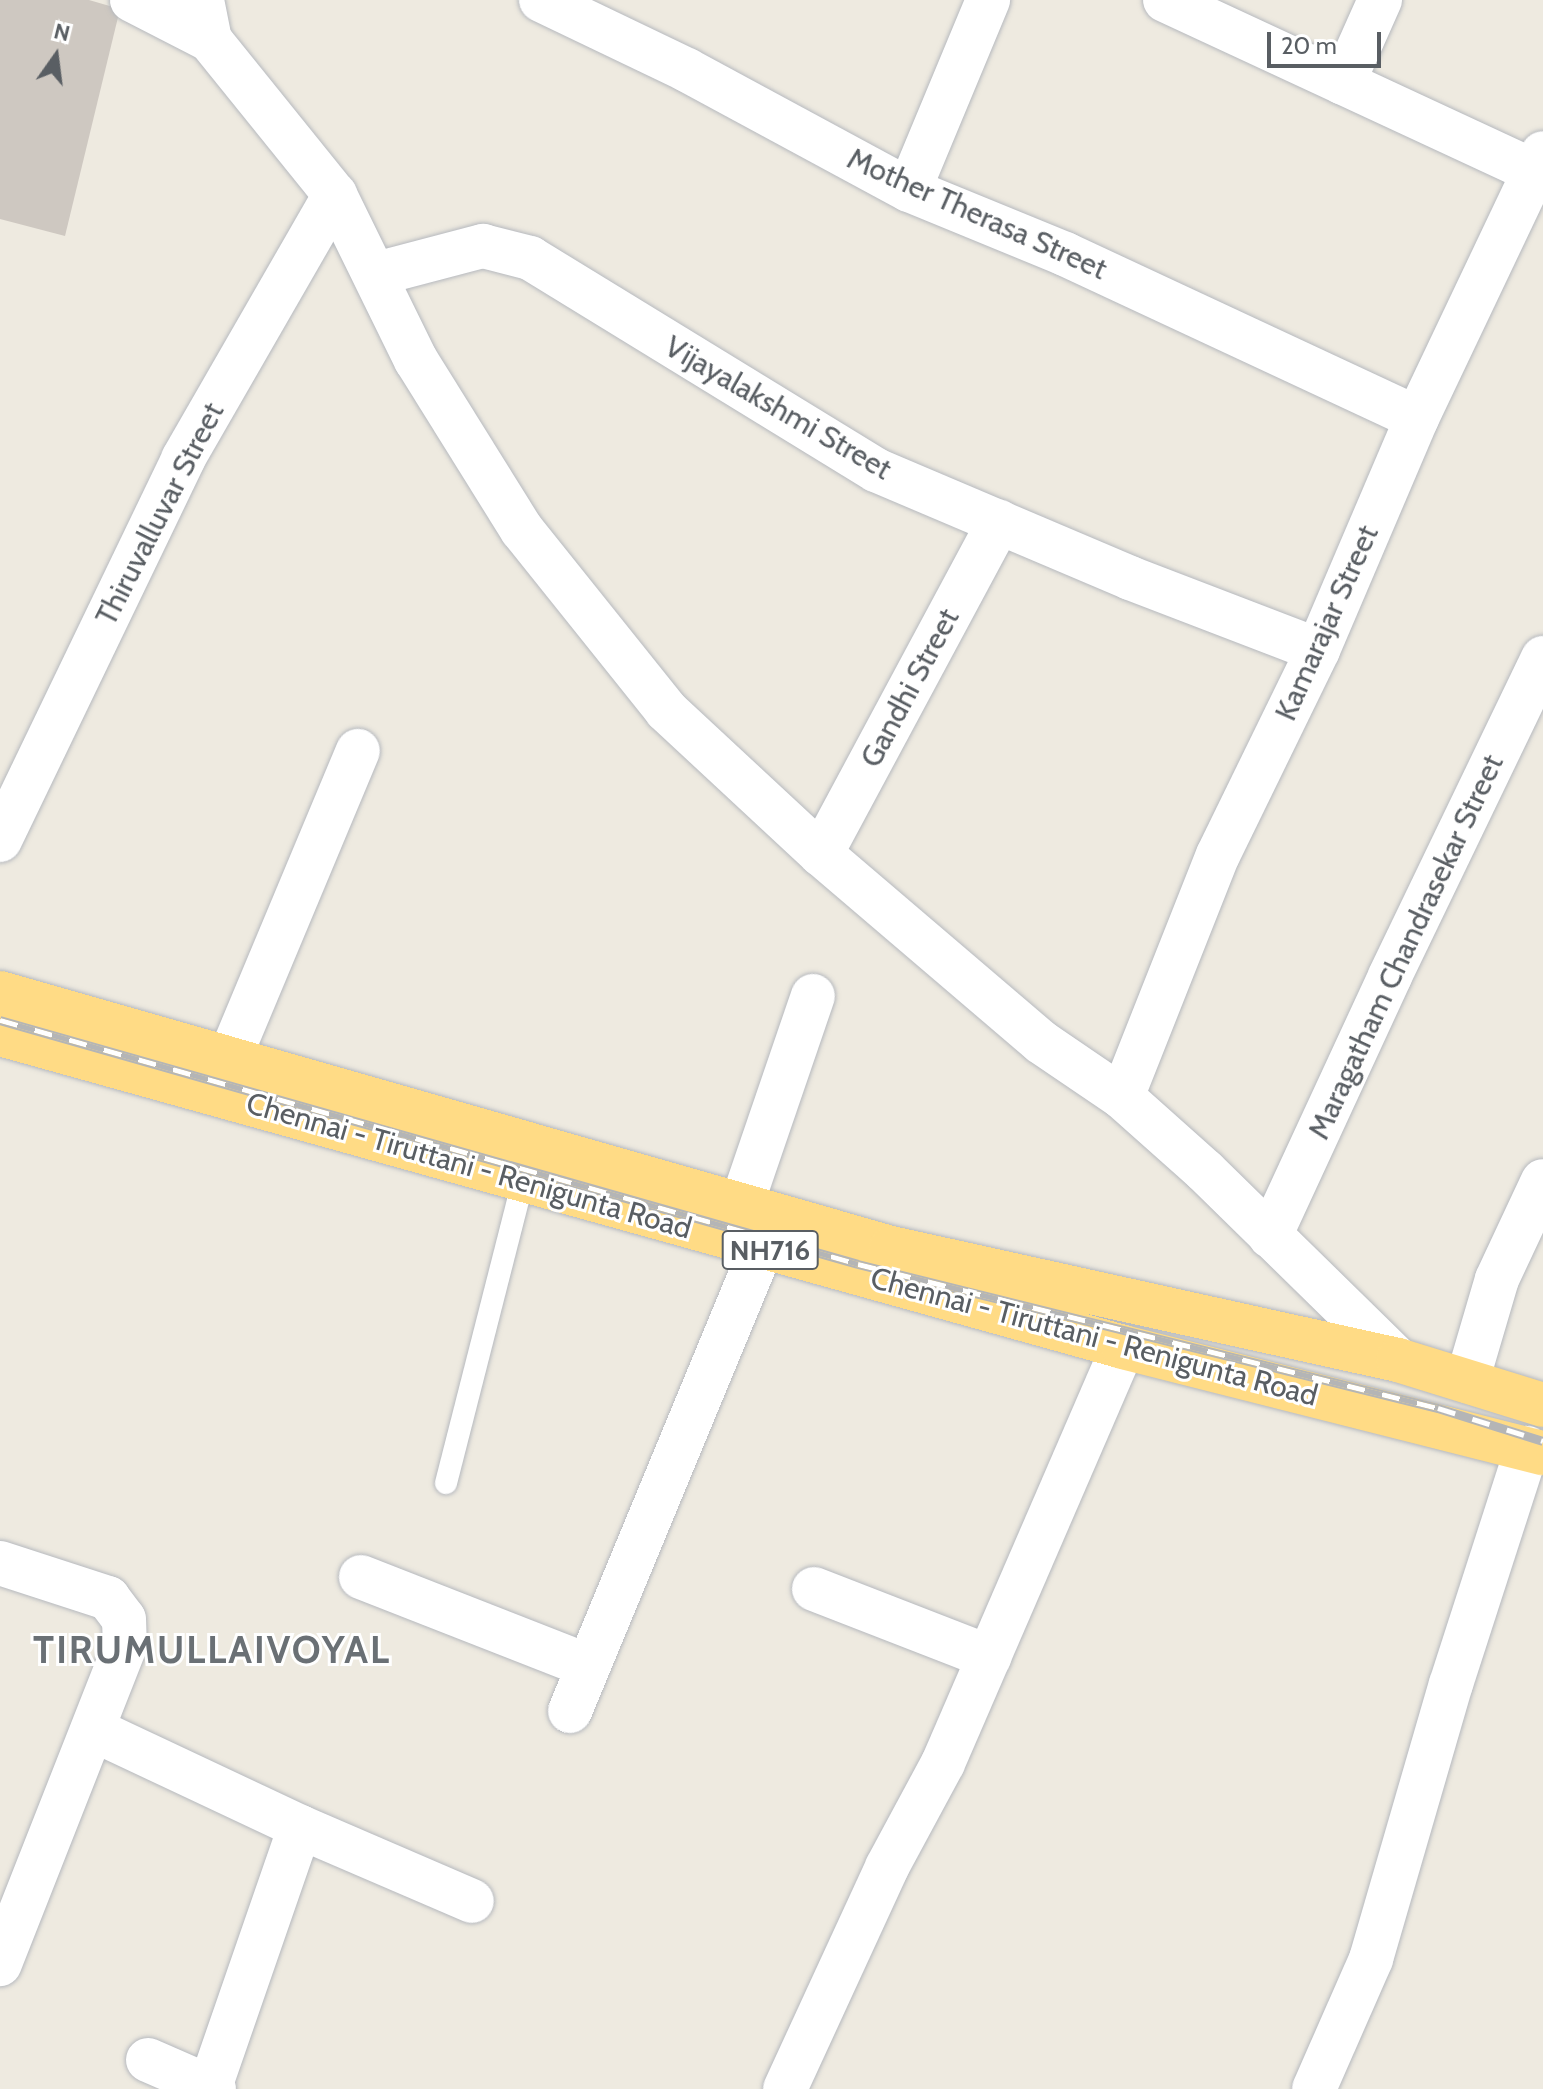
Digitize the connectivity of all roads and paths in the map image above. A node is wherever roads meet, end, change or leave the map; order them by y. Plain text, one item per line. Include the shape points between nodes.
1 (132, 0) edge
2 (541, 0) edge
3 (988, 0) edge
4 (1380, 0) edge
5 (1174, 2) edge
6 (206, 20) edge
7 (1343, 83) junction
8 (1539, 162) edge
9 (909, 190) junction
10 (335, 195) junction
11 (376, 274) junction
12 (1417, 418) junction
13 (999, 522) junction
14 (1318, 650) junction
15 (1543, 658) edge
16 (358, 751) dead end
17 (0, 840) edge
18 (821, 854) junction
19 (0, 993) edge
20 (813, 996) dead end
21 (51, 1028) junction
22 (0, 1034) edge
23 (229, 1059) junction
24 (1122, 1097) junction
25 (523, 1181) junction
26 (1543, 1181) edge
27 (741, 1206) junction
28 (1270, 1236) junction
29 (762, 1247) junction
30 (1123, 1347) junction
31 (1398, 1360) junction
32 (1467, 1381) junction
33 (1543, 1405) edge
34 (1535, 1451) edge
35 (446, 1483) dead end
36 (0, 1563) edge
37 (361, 1577) dead end
38 (814, 1589) dead end
39 (989, 1657) junction
40 (588, 1666) junction
41 (570, 1711) dead end
42 (94, 1730) junction
43 (300, 1827) junction
44 (472, 1901) dead end
45 (0, 1964) edge
46 (148, 2060) dead end
47 (212, 2088) edge
48 (785, 2089) edge
49 (1314, 2089) edge

1 - 6 street
2 - 9 street, Mother Therasa Street via 687,70
3 - 9 street
4 - 7 street
5 - 7 street
6 - 10 street
7 - 8 street
8 - 12 street, Kamarajar Street
9 - 12 street, Mother Therasa Street via 1065,254
10 - 11 street
10 - 17 street, Thiruvalluvar Street via 183,459
11 - 13 street, Vijayalakshmi Street via 483,246 530,258 848,455
11 - 18 street via 416,360 522,530 666,710
12 - 14 street, Kamarajar Street
13 - 14 street, Vijayalakshmi Street
13 - 18 street, Gandhi Street
14 - 24 street, Kamarajar Street via 1218,855
15 - 28 street, Maragatham Chandrasekar Street
16 - 23 street
18 - 24 street via 1041,1042
19 - 21 highway, Chennai - Tiruttani - Renigunta Road / NH716
20 - 27 street
21 - 22 highway, Chennai - Tiruttani - Renigunta Road / NH716
21 - 23 highway, Chennai - Tiruttani - Renigunta Road / NH716
21 - 25 highway, Chennai - Tiruttani - Renigunta Road / NH716
23 - 27 highway, Chennai - Tiruttani - Renigunta Road / NH716
24 - 28 street
25 - 29 highway, Chennai - Tiruttani - Renigunta Road / NH716
25 - 35 lane
26 - 32 street via 1497,1279
27 - 31 highway, Chennai - Tiruttani - Renigunta Road / NH716 via 891,1248
28 - 31 street
29 - 30 highway, Chennai - Tiruttani - Renigunta Road / NH716
29 - 40 street
30 - 34 highway, Chennai - Tiruttani - Renigunta Road / NH716
30 - 39 street
31 - 32 highway, Chennai - Tiruttani - Renigunta Road / NH716
32 - 33 highway, Chennai - Tiruttani - Renigunta Road / NH716
34 - 49 street via 1451,1684 1371,1959
36 - 42 street via 108,1598 124,1619 125,1646
37 - 40 street
38 - 39 street
39 - 48 street
40 - 41 street
42 - 43 street
42 - 45 street
43 - 44 street
43 - 47 street
46 - 47 street

